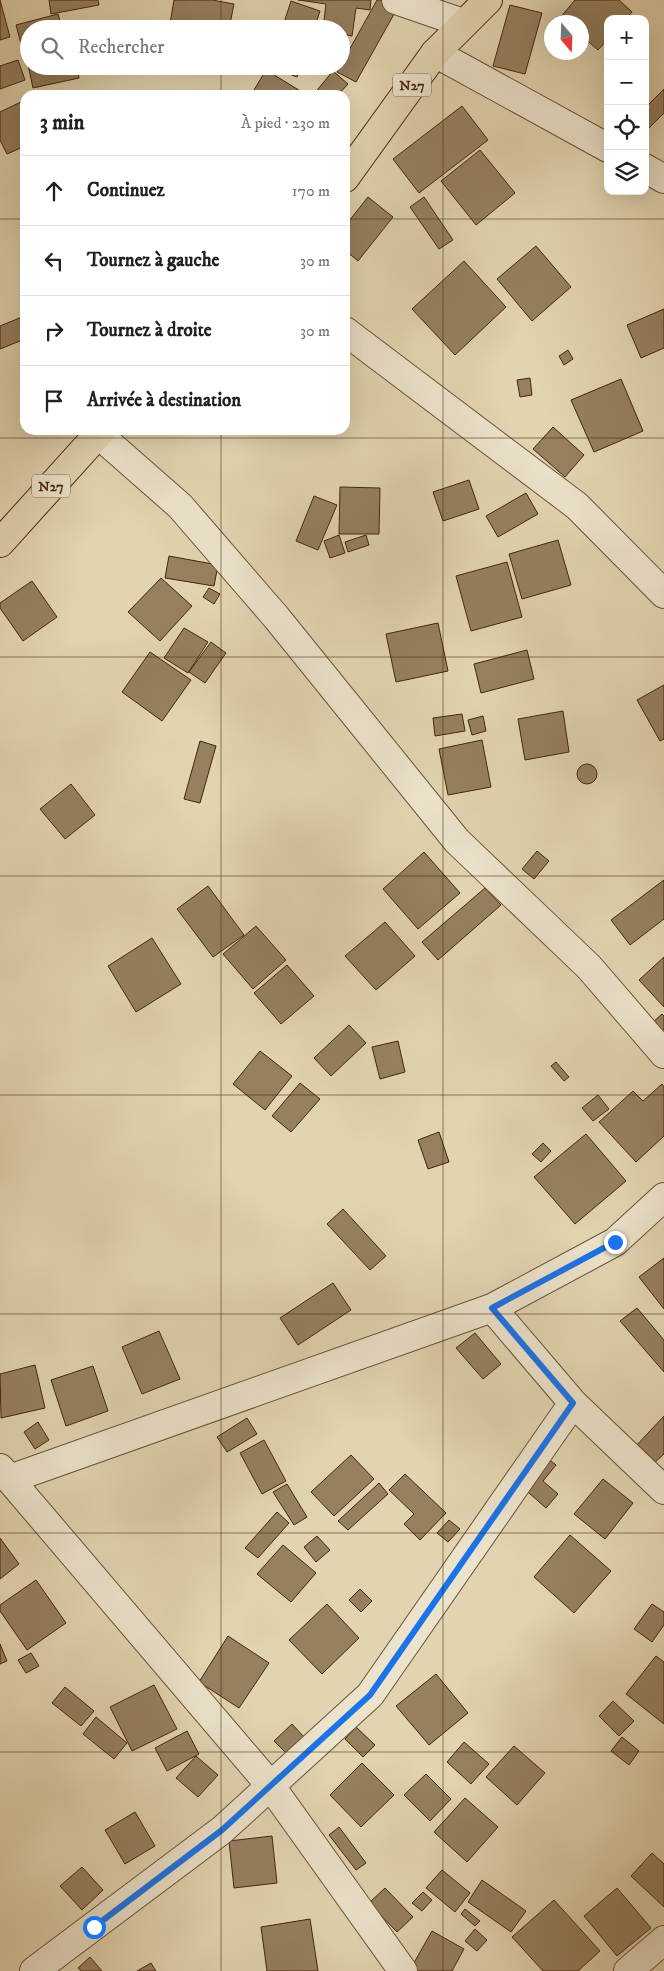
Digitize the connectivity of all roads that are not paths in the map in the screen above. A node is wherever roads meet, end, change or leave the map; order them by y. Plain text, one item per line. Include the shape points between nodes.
1 (396, 0) edge
2 (488, 0) edge
3 (464, 24) junction
4 (435, 53) junction
5 (604, 146) edge
6 (649, 170) edge
7 (350, 171) edge
8 (664, 179) edge
9 (350, 335) edge
10 (97, 435) edge
11 (103, 435) edge
12 (0, 543) edge
13 (664, 594) edge
14 (664, 1054) edge
15 (664, 1197) edge
16 (492, 1308) junction
17 (573, 1403) junction
18 (5, 1473) edge
19 (664, 1490) edge
20 (270, 1785) junction
21 (664, 1940) edge
22 (34, 1971) edge
23 (403, 1971) edge
24 (628, 1971) edge

1 - 3 street
2 - 3 main road, N27
3 - 4 main road, N27
4 - 5 street
4 - 7 main road, N27
6 - 8 street
9 - 13 street via 577,506
10 - 12 main road, N27
11 - 14 street via 180,506 276,617 457,841 589,966
15 - 16 street via 615,1242
16 - 17 street
16 - 18 street
17 - 19 street
17 - 20 street via 370,1695
18 - 20 street
20 - 22 street via 222,1830
20 - 23 street
21 - 24 street

